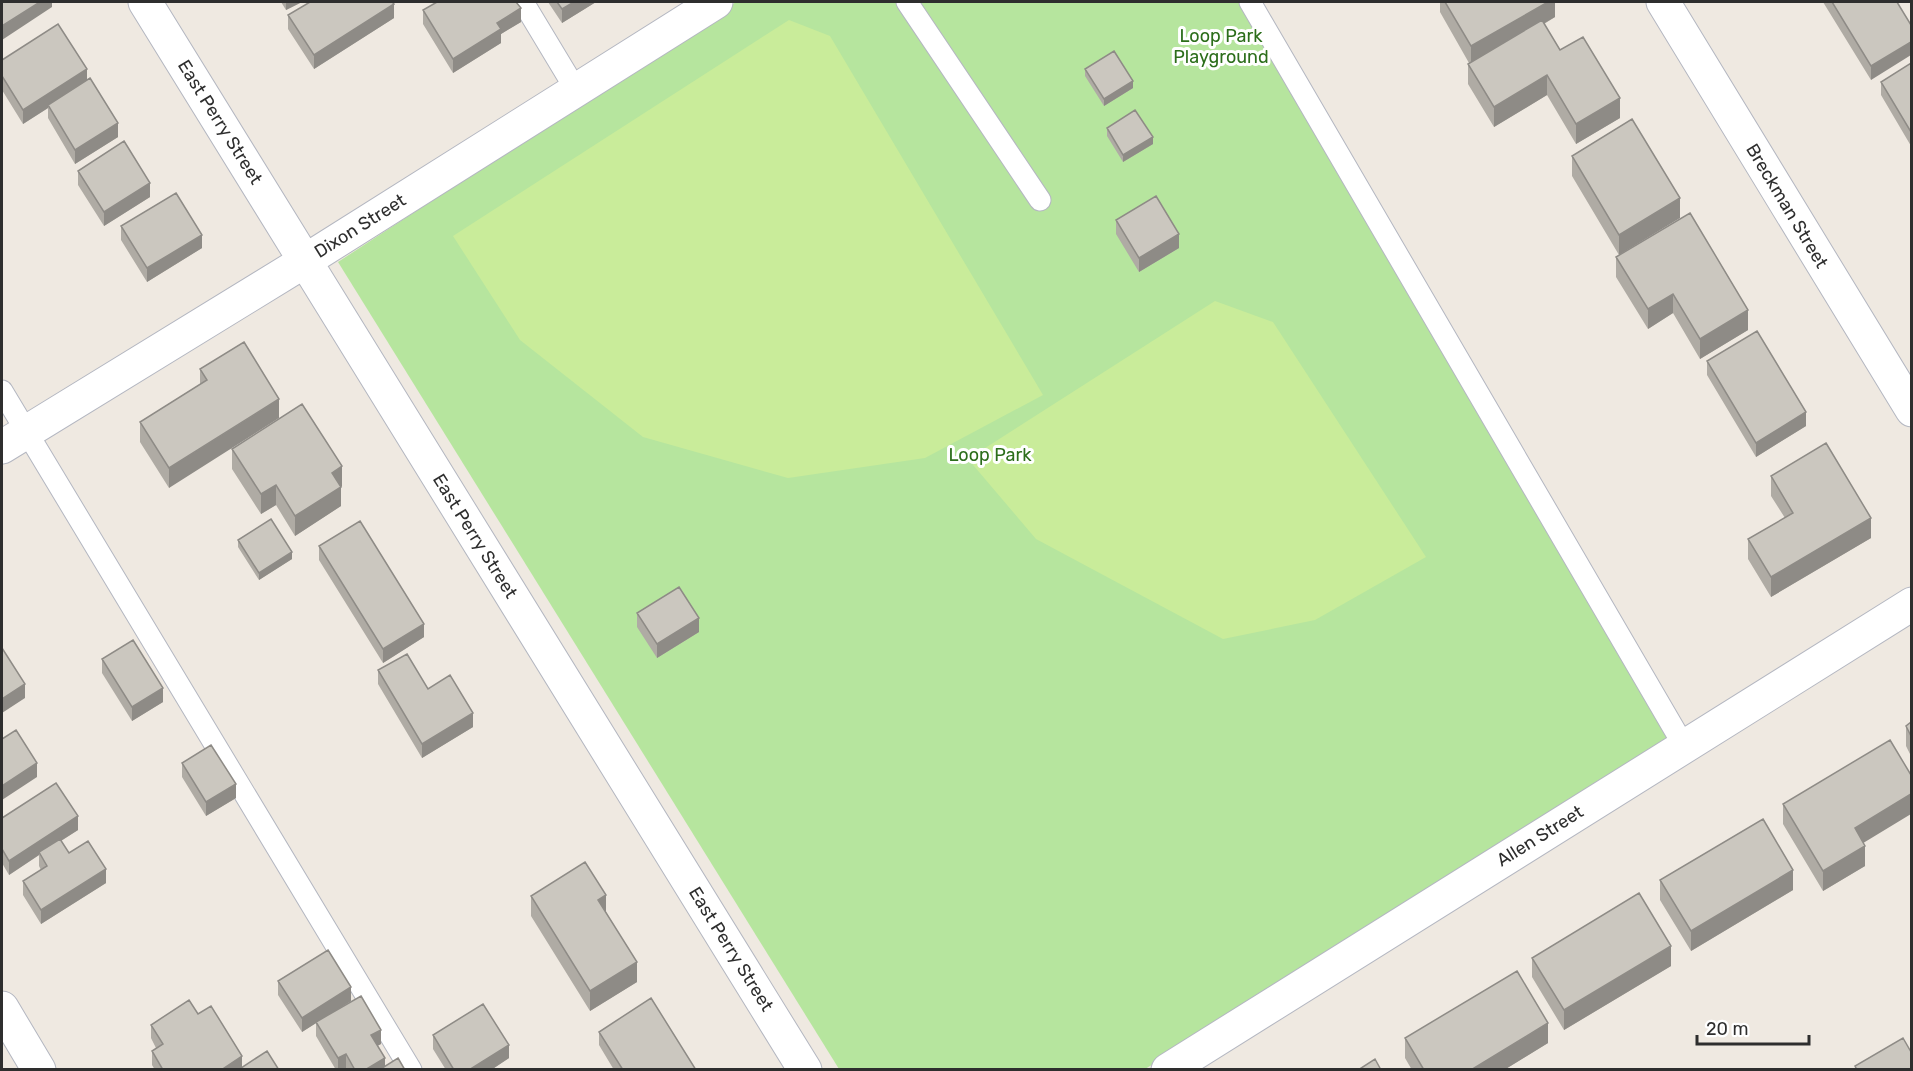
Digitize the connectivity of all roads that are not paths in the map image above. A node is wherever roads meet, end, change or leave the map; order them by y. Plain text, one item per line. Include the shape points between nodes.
1 (145, 2) edge
2 (523, 2) edge
3 (716, 2) edge
4 (907, 2) edge
5 (1250, 2) edge
6 (1663, 2) edge
7 (576, 90) junction
8 (1040, 201) dead end
9 (305, 261) junction
10 (2, 391) edge
11 (1911, 410) edge
12 (14, 440) edge
13 (1911, 604) edge
14 (1684, 746) junction
15 (2, 1008) edge
16 (39, 1070) edge
17 (411, 1070) edge
18 (805, 1070) edge
19 (1168, 1070) edge

1 - 9 street, East Perry Street
2 - 7 lane
3 - 7 street, Dixon Street
4 - 8 lane
5 - 14 lane
6 - 11 street, Breckman Street
7 - 9 street, Dixon Street
9 - 12 street, Dixon Street
9 - 18 street, East Perry Street
10 - 12 lane
12 - 17 lane
13 - 14 street, Allen Street
14 - 19 street, Allen Street
15 - 16 street

